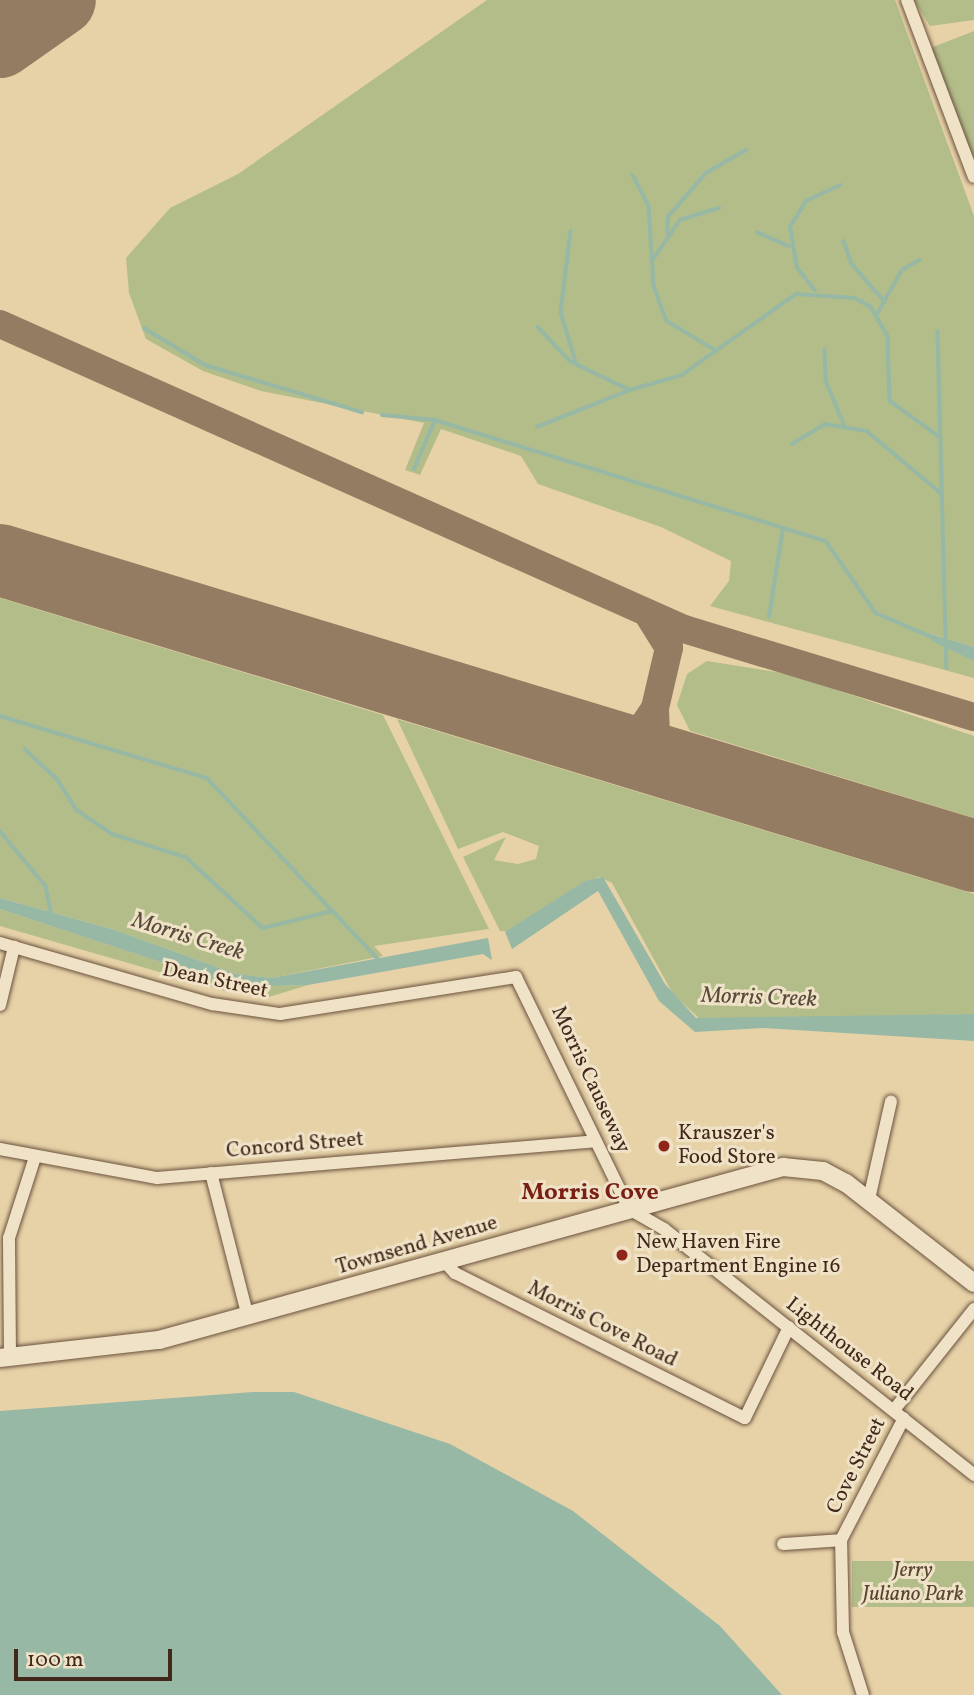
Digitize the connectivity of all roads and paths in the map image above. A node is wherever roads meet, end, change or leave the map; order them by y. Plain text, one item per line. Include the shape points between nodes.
1 (907, 0) edge
2 (974, 177) edge
3 (0, 943) edge
4 (14, 947) junction
5 (509, 975) joint
6 (0, 1005) edge
7 (891, 1101) dead end
8 (596, 1141) junction
9 (0, 1149) edge
10 (35, 1157) junction
11 (211, 1173) junction
12 (869, 1199) junction
13 (629, 1209) junction
14 (445, 1262) junction
15 (974, 1283) edge
16 (974, 1309) edge
17 (248, 1317) junction
18 (789, 1327) junction
19 (5, 1357) edge
20 (899, 1414) junction
21 (974, 1475) edge
22 (841, 1540) junction
23 (783, 1544) dead end
24 (863, 1695) edge

1 - 2 street
3 - 4 street, Dean Street
4 - 5 street, Dean Street via 212,1004 280,1014
4 - 6 street
5 - 8 street, Morris Causeway via 526,989
7 - 12 street
8 - 11 street, Concord Street
8 - 13 street, Morris Causeway
9 - 10 street, Concord Street
10 - 11 street, Concord Street via 140,1178
10 - 19 street via 9,1238
11 - 17 street
12 - 13 main road, Townsend Avenue via 823,1171 783,1167
12 - 15 main road, Townsend Avenue
13 - 14 main road, Townsend Avenue
13 - 18 street, Lighthouse Road
14 - 17 main road, Townsend Avenue
14 - 18 street, Morris Cove Road via 455,1273 745,1418
16 - 20 street, Cove Street
17 - 19 main road, Townsend Avenue via 138,1345
18 - 20 street, Lighthouse Road
20 - 21 street, Lighthouse Road
20 - 22 street, Cove Street
22 - 23 street
22 - 24 street, Cove Street via 844,1632

